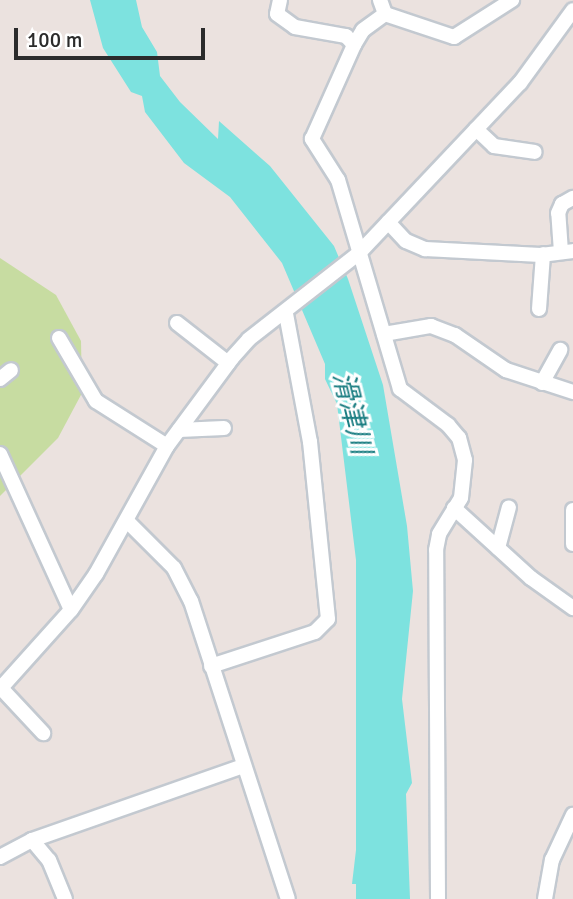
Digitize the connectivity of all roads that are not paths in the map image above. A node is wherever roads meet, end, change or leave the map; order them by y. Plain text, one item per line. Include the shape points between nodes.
1 (280, 0) edge
2 (512, 0) edge
3 (382, 7) edge
4 (573, 10) edge
5 (354, 45) junction
6 (477, 129) junction
7 (535, 152) dead end
8 (573, 198) edge
9 (388, 222) junction
10 (567, 251) edge
11 (543, 254) junction
12 (357, 255) junction
13 (539, 309) dead end
14 (288, 312) junction
15 (177, 323) dead end
16 (384, 334) junction
17 (59, 338) dead end
18 (560, 350) dead end
19 (228, 363) junction
20 (542, 383) junction
21 (573, 391) edge
22 (224, 428) dead end
23 (179, 430) junction
24 (167, 446) junction
25 (0, 454) edge
26 (509, 507) dead end
27 (454, 508) junction
28 (573, 510) edge
29 (127, 521) junction
30 (573, 544) edge
31 (498, 548) junction
32 (573, 608) edge
33 (71, 610) junction
34 (211, 666) junction
35 (1, 689) edge
36 (43, 733) dead end
37 (243, 766) junction
38 (573, 815) edge
39 (32, 840) junction
40 (0, 857) edge
41 (65, 899) edge
42 (288, 899) edge
43 (438, 899) edge
44 (545, 899) edge

1 - 5 street via 277,14 295,27 346,36
2 - 3 street via 454,37
3 - 5 street
4 - 6 street via 520,83
5 - 12 street via 312,139 338,180
6 - 7 street via 502,149
6 - 9 street
8 - 10 street via 562,204 558,213
9 - 11 street via 406,241 425,249
9 - 12 street
10 - 11 street
11 - 13 street
12 - 14 street
12 - 16 street
14 - 19 street via 249,339
14 - 34 street via 310,442 328,619 315,632
15 - 19 street
16 - 20 street via 432,326 455,335 506,370
16 - 27 street via 400,389 459,438 465,482
17 - 24 street via 96,401
18 - 20 street
19 - 23 street
20 - 21 street
22 - 23 street
23 - 24 street
24 - 29 street
25 - 33 street
26 - 31 street
27 - 31 street
27 - 43 street via 439,534 436,550
28 - 30 street
29 - 33 street
29 - 34 street via 174,568 191,601
31 - 32 street
33 - 35 street
34 - 37 street
35 - 36 street
37 - 39 street
37 - 42 street
38 - 44 street via 552,860
39 - 40 street
39 - 41 street via 49,860

